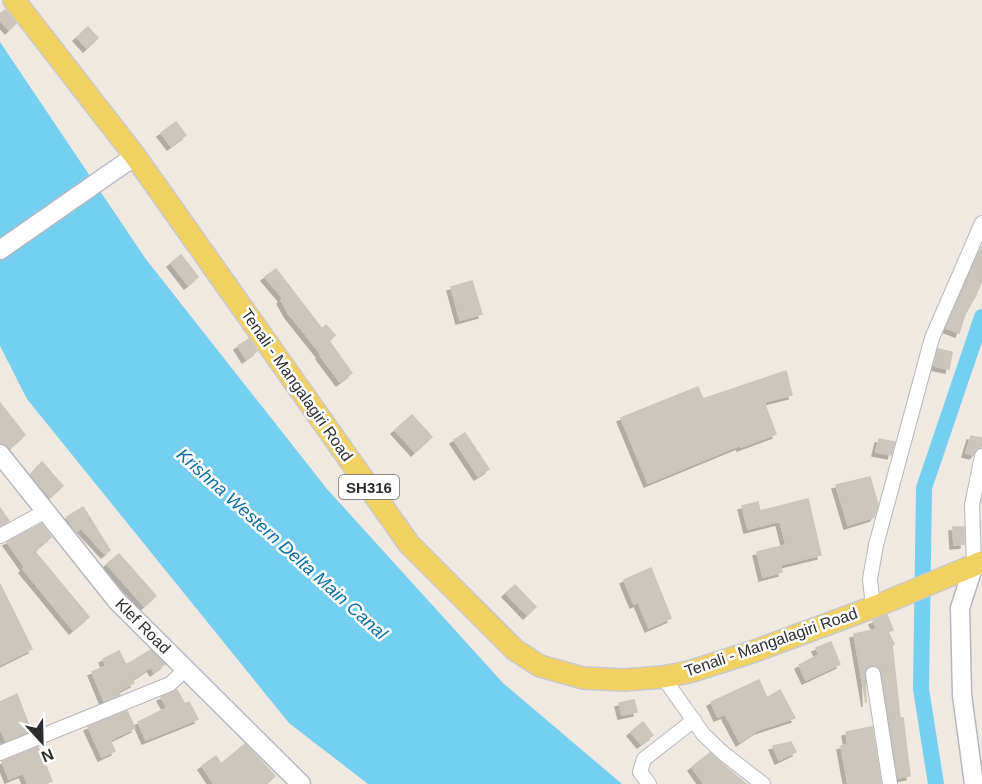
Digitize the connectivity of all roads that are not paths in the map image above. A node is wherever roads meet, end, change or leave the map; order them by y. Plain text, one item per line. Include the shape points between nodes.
1 (14, 0) edge
2 (135, 156) junction
3 (982, 223) edge
4 (0, 250) edge
5 (0, 454) edge
6 (982, 456) edge
7 (46, 512) junction
8 (0, 536) edge
9 (978, 564) edge
10 (876, 606) junction
11 (186, 669) junction
12 (873, 674) dead end
13 (663, 677) junction
14 (694, 720) junction
15 (0, 753) edge
16 (301, 784) edge
17 (649, 784) edge
18 (763, 784) edge
19 (890, 784) edge
20 (974, 784) edge

1 - 2 main road, Tenali - Mangalagiri Road / SH316
2 - 4 main road
2 - 13 main road, Tenali - Mangalagiri Road / SH316 via 410,544 515,650 540,666 583,678
3 - 10 street via 932,338 876,545 870,579
5 - 7 main road, Klef Road
6 - 9 street via 972,505
7 - 8 street
7 - 11 main road, Klef Road via 117,601
9 - 10 main road, Tenali - Mangalagiri Road / SH316
9 - 20 main road via 960,608 962,695
10 - 13 main road, Tenali - Mangalagiri Road / SH316 via 755,651
11 - 15 street via 170,684
11 - 16 main road, Klef Road
12 - 19 street
13 - 14 street
14 - 17 street via 644,759 640,771
14 - 18 street via 723,753

